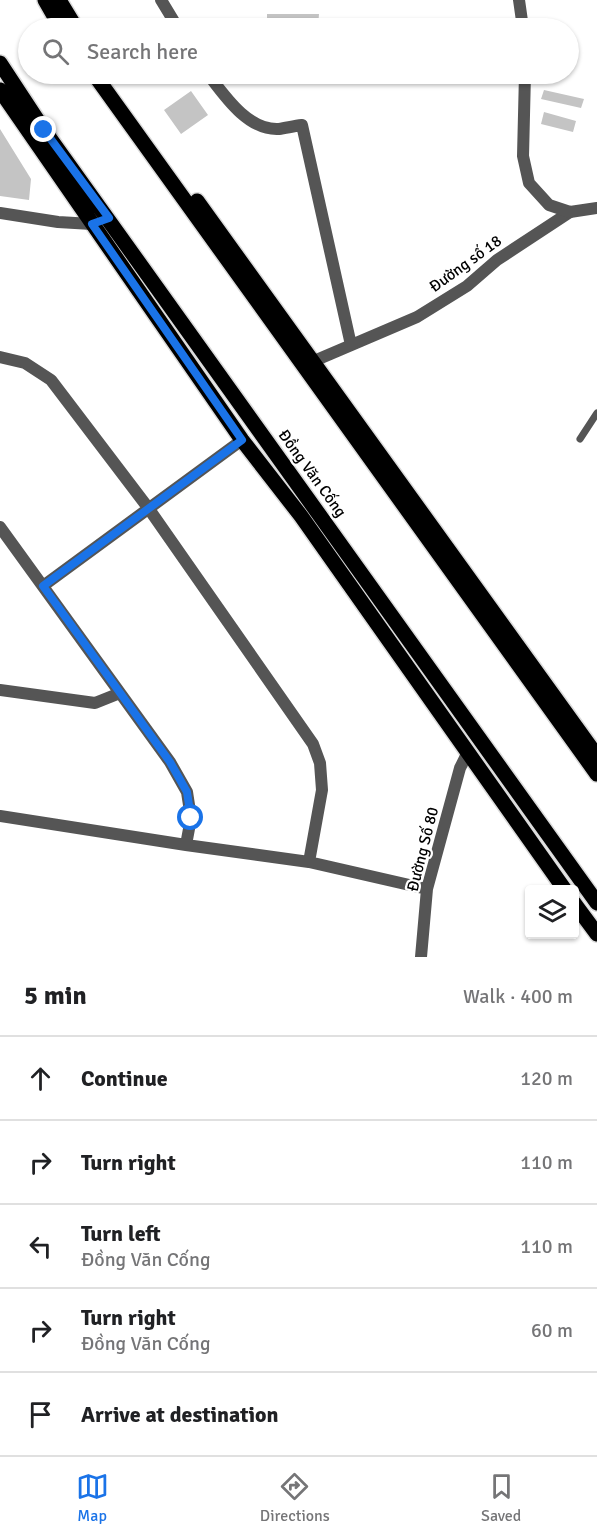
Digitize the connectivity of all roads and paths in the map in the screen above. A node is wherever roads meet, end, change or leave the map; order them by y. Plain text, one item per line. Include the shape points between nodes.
1 (45, 0) edge
2 (59, 0) edge
3 (161, 0) edge
4 (519, 0) edge
5 (55, 18) edge
6 (70, 18) edge
7 (172, 18) edge
8 (522, 18) edge
9 (0, 63) edge
10 (101, 84) edge
11 (113, 84) edge
12 (215, 84) edge
13 (525, 84) edge
14 (0, 90) edge
15 (597, 208) edge
16 (570, 212) junction
17 (0, 213) edge
18 (109, 218) junction
19 (92, 224) junction
20 (351, 345) junction
21 (0, 357) edge
22 (314, 361) junction
23 (597, 413) edge
24 (580, 439) dead end
25 (242, 440) junction
26 (149, 509) junction
27 (0, 527) edge
28 (43, 586) junction
29 (0, 690) edge
30 (120, 693) junction
31 (478, 735) junction
32 (468, 752) junction
33 (597, 756) edge
34 (597, 774) edge
35 (0, 816) edge
36 (186, 845) junction
37 (309, 862) junction
38 (561, 885) edge
39 (427, 889) junction
40 (597, 903) edge
41 (579, 910) edge
42 (597, 934) edge
43 (421, 957) edge

1 - 5 main road
2 - 6 main road
3 - 7 street
4 - 8 street
9 - 18 main road, Đồng Văn Cống
10 - 34 main road
11 - 22 main road
12 - 20 street via 231,104 255,123 277,129 302,125
13 - 16 street via 523,156 529,183 549,205
14 - 19 main road
15 - 16 street, Đường số 18
16 - 20 street, Đường số 18 via 417,317
17 - 19 street
18 - 19 main road
18 - 31 main road, Đồng Văn Cống
19 - 25 main road
20 - 22 street, Đường số 18
21 - 26 street via 25,363 51,380
22 - 33 main road
23 - 24 lane
25 - 26 street
25 - 32 main road via 301,516
26 - 28 street
26 - 37 street via 313,744 320,763 322,790
27 - 28 street
28 - 30 street
29 - 30 street via 95,703
30 - 36 street via 187,792 191,818
31 - 32 main road
31 - 40 main road, Đồng Văn Cống
32 - 38 main road
32 - 39 street, Đường Số 80 via 460,768
35 - 36 street
36 - 37 street
37 - 39 street
39 - 43 street, Đường Số 80
41 - 42 main road

